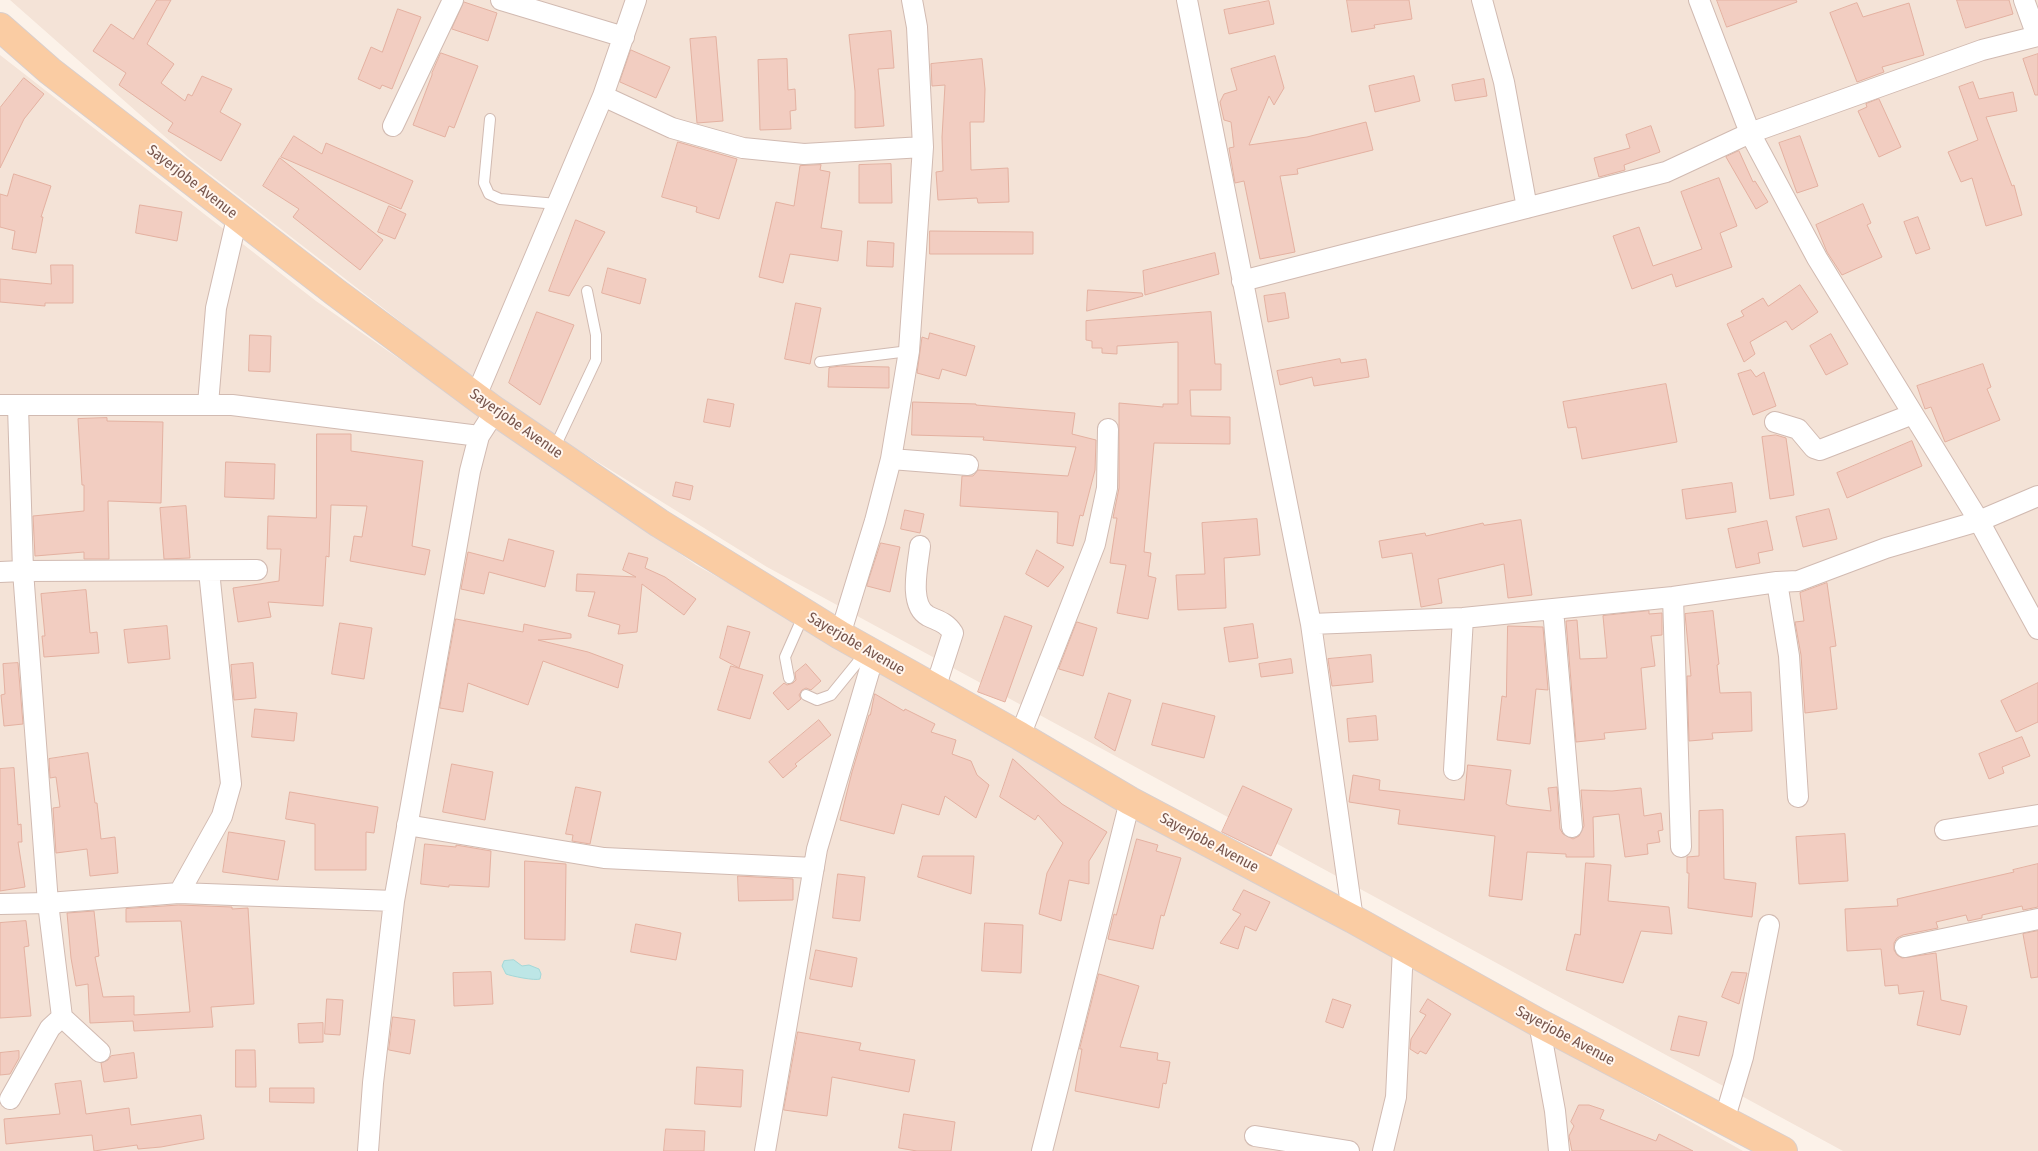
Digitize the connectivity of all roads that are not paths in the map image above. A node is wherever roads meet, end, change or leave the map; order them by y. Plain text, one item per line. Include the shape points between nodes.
1 (453, 0) edge
2 (501, 0) edge
3 (636, 0) edge
4 (912, 0) edge
5 (1187, 0) edge
6 (1482, 0) edge
7 (1699, 0) edge
8 (2024, 0) edge
9 (0, 27) edge
10 (2037, 36) edge
11 (624, 37) junction
12 (604, 96) junction
13 (490, 119) dead end
14 (393, 126) dead end
15 (1750, 133) junction
16 (923, 147) junction
17 (557, 204) junction
18 (1527, 208) junction
19 (237, 218) junction
20 (1242, 281) junction
21 (587, 291) dead end
22 (909, 351) junction
23 (820, 362) dead end
24 (486, 403) junction
25 (208, 404) junction
26 (9, 405) edge
27 (1913, 414) junction
28 (1775, 422) dead end
29 (1108, 428) dead end
30 (479, 436) junction
31 (554, 450) junction
32 (891, 459) junction
33 (968, 465) dead end
34 (2038, 496) edge
35 (1979, 520) junction
36 (920, 546) dead end
37 (257, 570) dead end
38 (23, 571) junction
39 (209, 571) junction
40 (0, 572) edge
41 (1777, 582) junction
42 (1673, 598) junction
43 (1553, 609) junction
44 (804, 613) junction
45 (1462, 618) junction
46 (1311, 624) junction
47 (2038, 629) edge
48 (840, 635) junction
49 (870, 653) junction
50 (789, 678) dead end
51 (935, 689) junction
52 (806, 695) dead end
53 (1020, 736) junction
54 (1454, 770) dead end
55 (1798, 797) dead end
56 (1130, 801) junction
57 (2038, 814) edge
58 (407, 825) junction
59 (1572, 827) dead end
60 (1945, 830) dead end
61 (1681, 847) dead end
62 (814, 868) junction
63 (179, 893) junction
64 (394, 901) junction
65 (48, 903) junction
66 (0, 904) edge
67 (1352, 919) junction
68 (2038, 919) edge
69 (1768, 925) dead end
70 (1905, 947) dead end
71 (1403, 948) junction
72 (62, 1017) junction
73 (1539, 1023) junction
74 (100, 1052) dead end
75 (10, 1099) dead end
76 (1724, 1121) junction
77 (1255, 1136) dead end
78 (368, 1151) edge
79 (765, 1151) edge
80 (1042, 1151) edge
81 (1349, 1151) edge
82 (1382, 1151) edge
83 (1559, 1151) edge
84 (1783, 1151) edge

1 - 14 street
2 - 11 street
3 - 11 street
4 - 16 street via 917,27
5 - 20 street
6 - 18 street via 1504,82
7 - 15 street
8 - 10 street
9 - 19 main road, Sayerjobe Avenue via 50,71
10 - 15 street via 1982,50
11 - 12 street
12 - 16 street via 672,128 743,148 804,154
12 - 17 street
13 - 17 lane via 484,183 489,194 500,199
15 - 18 street via 1666,172
15 - 27 street via 1817,258
16 - 22 street
17 - 24 street
18 - 20 street
19 - 24 main road, Sayerjobe Avenue
19 - 25 street via 216,308
20 - 46 street
21 - 31 lane via 596,335 596,360
22 - 23 lane
22 - 32 street
24 - 30 street
24 - 31 main road, Sayerjobe Avenue
25 - 26 street
25 - 30 street
26 - 38 street
27 - 28 street via 1820,450 1814,448 1798,429
27 - 35 street
29 - 53 street via 1107,488 1095,544
30 - 58 street
31 - 44 main road, Sayerjobe Avenue via 659,523
32 - 33 street
32 - 48 street
34 - 35 street
35 - 41 street via 1886,548 1798,581
35 - 47 street
36 - 51 street via 915,584 918,606 926,615 948,624 953,633
37 - 39 street
38 - 39 street
38 - 40 street
38 - 65 street
39 - 63 street via 231,784 222,816
41 - 42 street
41 - 55 street via 1789,656
42 - 43 street
42 - 61 street
43 - 45 street
43 - 59 street
44 - 48 main road, Sayerjobe Avenue
44 - 50 lane via 785,657
45 - 46 street
45 - 54 street
46 - 67 street
48 - 49 main road, Sayerjobe Avenue
49 - 51 main road, Sayerjobe Avenue
49 - 52 lane via 832,695 817,700
49 - 62 street
51 - 53 main road, Sayerjobe Avenue
53 - 56 main road, Sayerjobe Avenue
56 - 67 main road, Sayerjobe Avenue
56 - 80 street
57 - 60 street
58 - 62 street via 604,858
58 - 64 street
62 - 79 street
63 - 64 street
63 - 65 street
64 - 78 street
65 - 66 street
65 - 72 street
67 - 71 main road, Sayerjobe Avenue
68 - 70 street
69 - 76 street via 1742,1057
71 - 73 main road, Sayerjobe Avenue
71 - 82 street via 1396,1097
72 - 74 street
72 - 75 street via 50,1028
73 - 76 main road, Sayerjobe Avenue
73 - 83 street
76 - 84 main road, Sayerjobe Avenue
77 - 81 street

